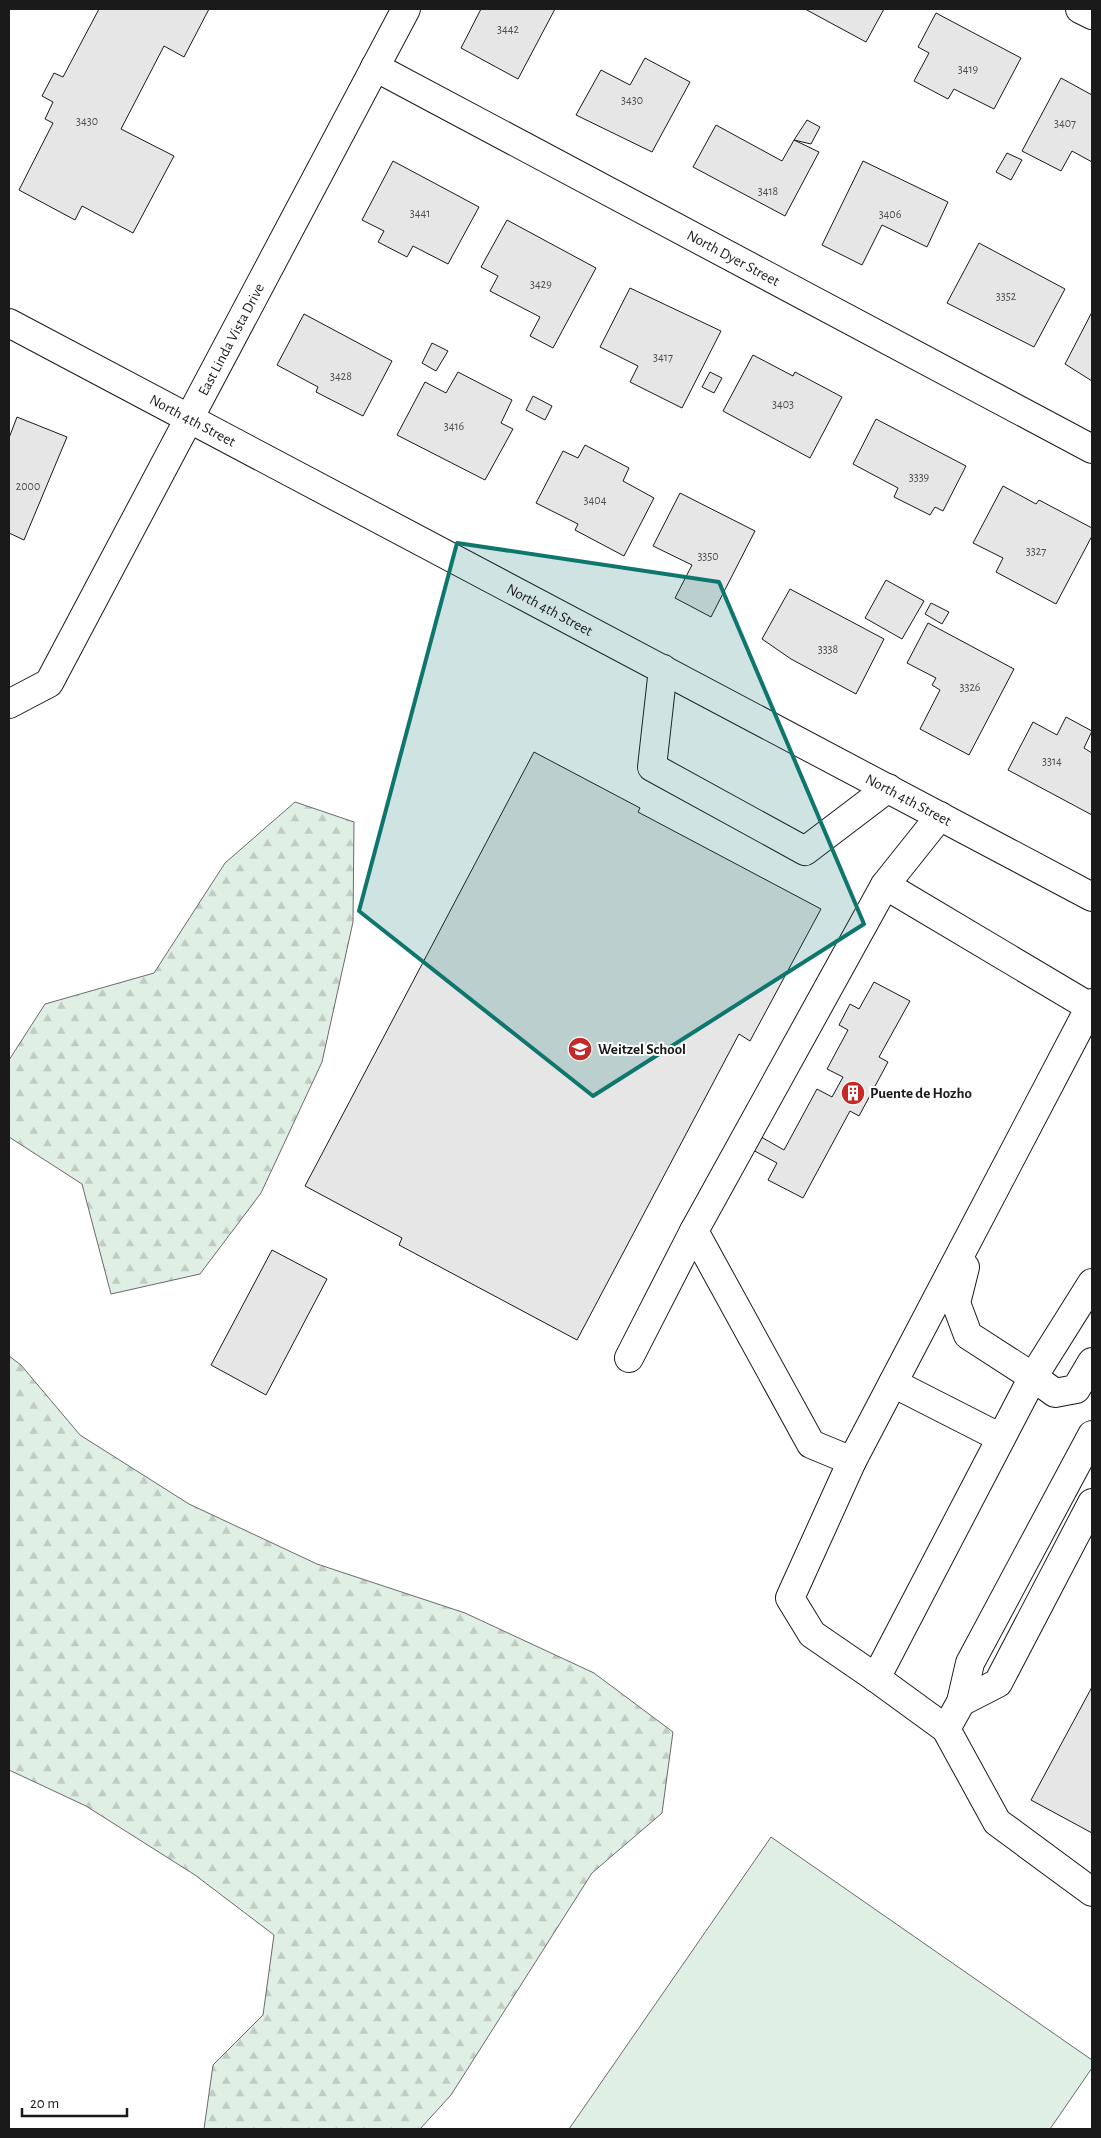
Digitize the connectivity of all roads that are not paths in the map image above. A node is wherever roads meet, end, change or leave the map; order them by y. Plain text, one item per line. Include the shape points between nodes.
1 (406, 9) edge
2 (1080, 9) edge
3 (1092, 15) edge
4 (375, 67) junction
5 (9, 323) edge
6 (190, 419) junction
7 (1092, 449) edge
8 (663, 669) junction
9 (9, 704) edge
10 (888, 788) junction
11 (940, 816) junction
12 (885, 885) junction
13 (1092, 898) edge
14 (1091, 1005) edge
15 (974, 1229) junction
16 (694, 1231) junction
17 (1092, 1283) edge
18 (629, 1358) dead end
19 (1092, 1362) edge
20 (1033, 1377) junction
21 (893, 1383) junction
22 (1092, 1435) edge
23 (1001, 1438) junction
24 (852, 1461) junction
25 (1092, 1503) edge
26 (876, 1678) junction
27 (961, 1702) junction
28 (946, 1728) junction
29 (1092, 1892) edge

1 - 4 street, East Linda Vista Drive
2 - 3 street
4 - 6 street, East Linda Vista Drive
4 - 7 street, North Dyer Street
5 - 6 street, North 4th Street
6 - 8 street, North 4th Street
6 - 9 street, East Linda Vista Drive via 50,683
8 - 10 street, North 4th Street
8 - 10 street via 652,767 804,851
10 - 11 street, North 4th Street
11 - 12 street
11 - 13 street, North 4th Street
12 - 14 street
12 - 16 street
14 - 15 street
15 - 20 street via 956,1303 968,1336
15 - 21 street
16 - 18 street
16 - 24 street via 810,1444
17 - 20 street
19 - 20 street via 1076,1389 1055,1393
20 - 23 street
21 - 23 street
21 - 24 street
22 - 27 street via 970,1663
23 - 26 street
24 - 26 street via 790,1598 812,1634
25 - 27 street via 998,1683
26 - 28 street
27 - 28 street
28 - 29 street via 997,1822

